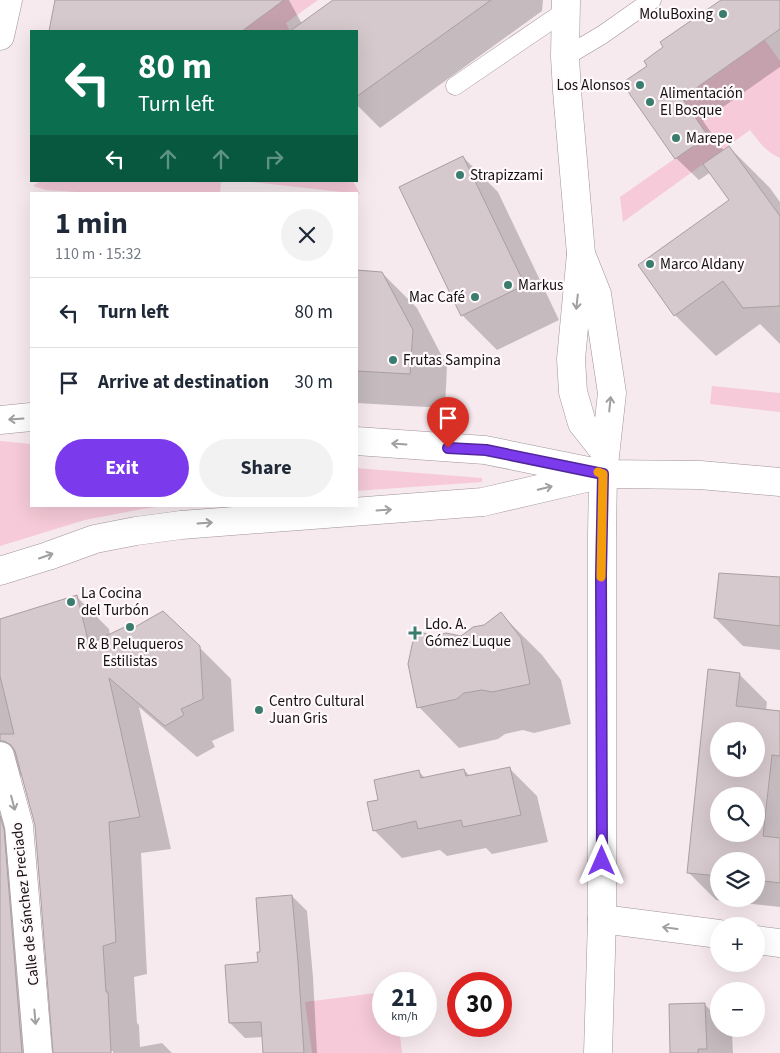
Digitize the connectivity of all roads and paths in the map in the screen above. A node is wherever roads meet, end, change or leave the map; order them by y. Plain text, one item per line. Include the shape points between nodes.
1 (8, 0) edge
2 (652, 0) edge
3 (566, 6) edge
4 (0, 36) edge
5 (565, 57) junction
6 (455, 86) dead end
7 (582, 254) junction
8 (30, 418) edge
9 (0, 420) edge
10 (358, 441) edge
11 (604, 463) junction
12 (780, 482) edge
13 (0, 571) edge
14 (0, 756) edge
15 (602, 919) junction
16 (710, 933) edge
17 (765, 941) edge
18 (780, 943) edge
19 (38, 1053) edge
20 (598, 1053) edge

1 - 4 street
2 - 5 lane
3 - 5 street
3 - 6 lane
5 - 7 street
11 -> 7 street via 612,393 597,294
7 -> 11 street via 571,359 573,392 582,423
8 -> 9 street
11 -> 10 street via 486,450
11 - 12 street
13 -> 11 street via 95,539 136,531 483,502
11 - 15 street via 601,575
14 -> 19 street, Calle de Sánchez Preciado via 19,826
16 -> 15 street
15 - 20 street
17 - 18 street

